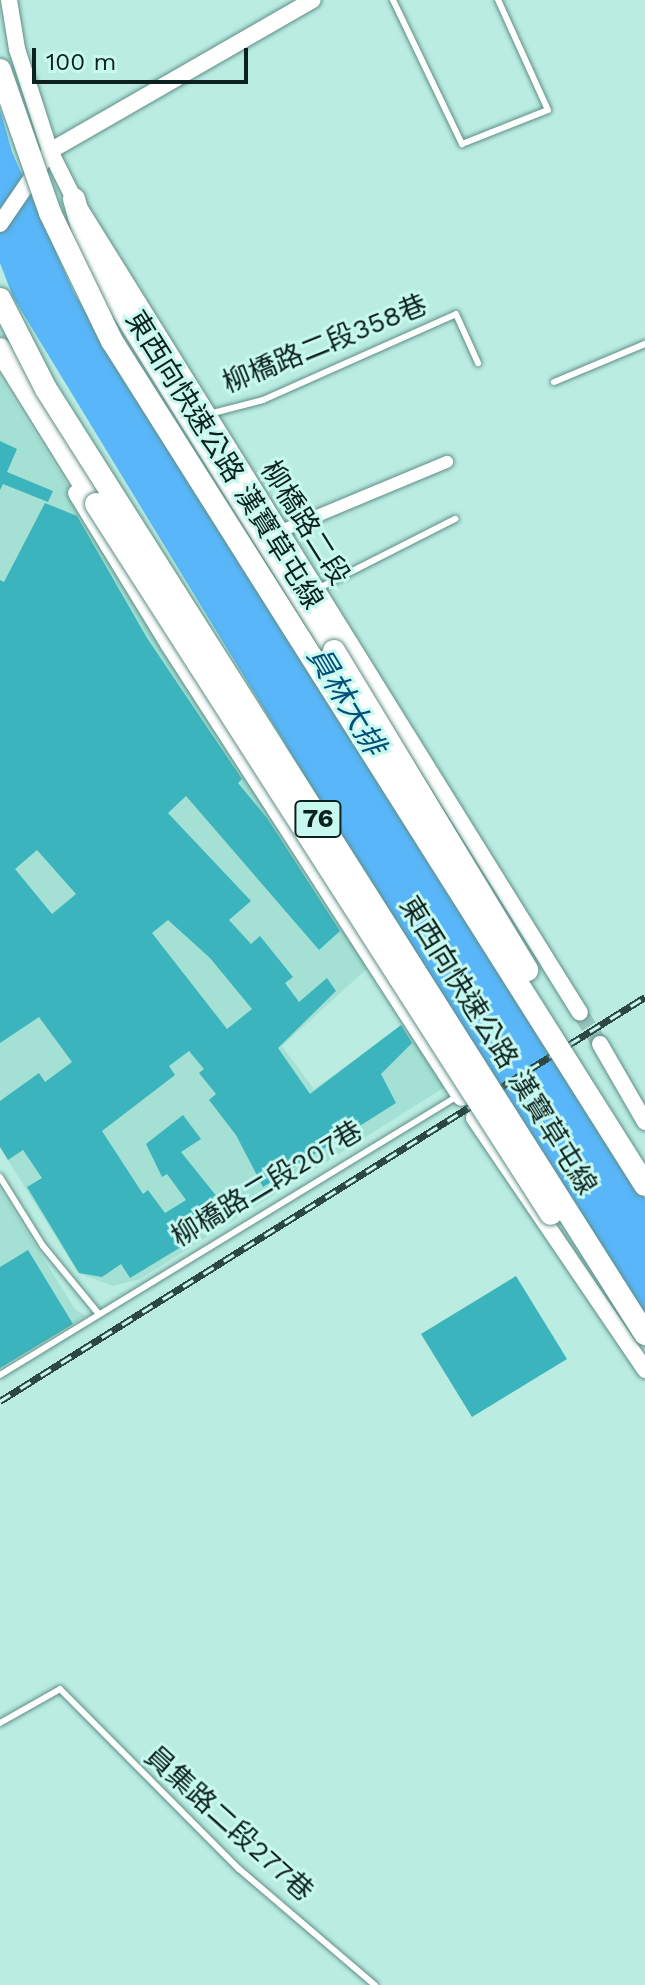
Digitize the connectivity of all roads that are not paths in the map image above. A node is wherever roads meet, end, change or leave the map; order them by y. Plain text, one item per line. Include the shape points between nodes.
1 (9, 0) edge
2 (313, 0) edge
3 (393, 0) edge
4 (498, 0) edge
5 (0, 70) edge
6 (50, 151) junction
7 (74, 199) junction
8 (0, 224) edge
9 (0, 299) edge
10 (645, 344) edge
11 (0, 352) edge
12 (478, 363) dead end
13 (554, 382) dead end
14 (206, 415) junction
15 (447, 462) dead end
16 (455, 519) dead end
17 (281, 531) junction
18 (316, 589) junction
19 (580, 1013) tunnel mouth
20 (600, 1044) tunnel mouth
21 (460, 1096) joint
22 (474, 1118) dead end
23 (645, 1122) edge
24 (645, 1166) edge
25 (0, 1177) edge
26 (645, 1185) edge
27 (98, 1313) junction
28 (645, 1334) edge
29 (645, 1349) edge
30 (645, 1370) edge
31 (0, 1375) edge
32 (0, 1723) edge
33 (375, 1985) edge

1 - 6 main road, 柳橋路二段 via 17,49
2 - 6 main road
3 - 4 lane via 462,144 548,110
5 - 26 highway, 東西向快速公路 漢寶草屯線, bridge via 50,213 112,341
6 - 7 main road, 柳橋路二段
6 - 8 main road
7 - 14 main road, 柳橋路二段
7 - 24 highway, bridge via 91,260
9 - 28 highway, 東西向快速公路 漢寶草屯線 / 76, bridge via 46,389
10 - 13 lane
11 - 21 main road via 168,644
11 - 29 highway, bridge via 615,1314
12 - 14 lane, 柳橋路二段358巷 via 456,314 263,400
14 - 17 main road, 柳橋路二段
15 - 17 street
16 - 18 lane
17 - 18 main road, 柳橋路二段
18 - 19 main road, 柳橋路二段
20 - 23 main road
21 - 27 lane, 柳橋路二段207巷
22 - 30 main road
25 - 27 lane via 43,1246
27 - 31 lane, 柳橋路二段207巷
32 - 33 lane, 員集路二段277巷 via 60,1689 239,1869

